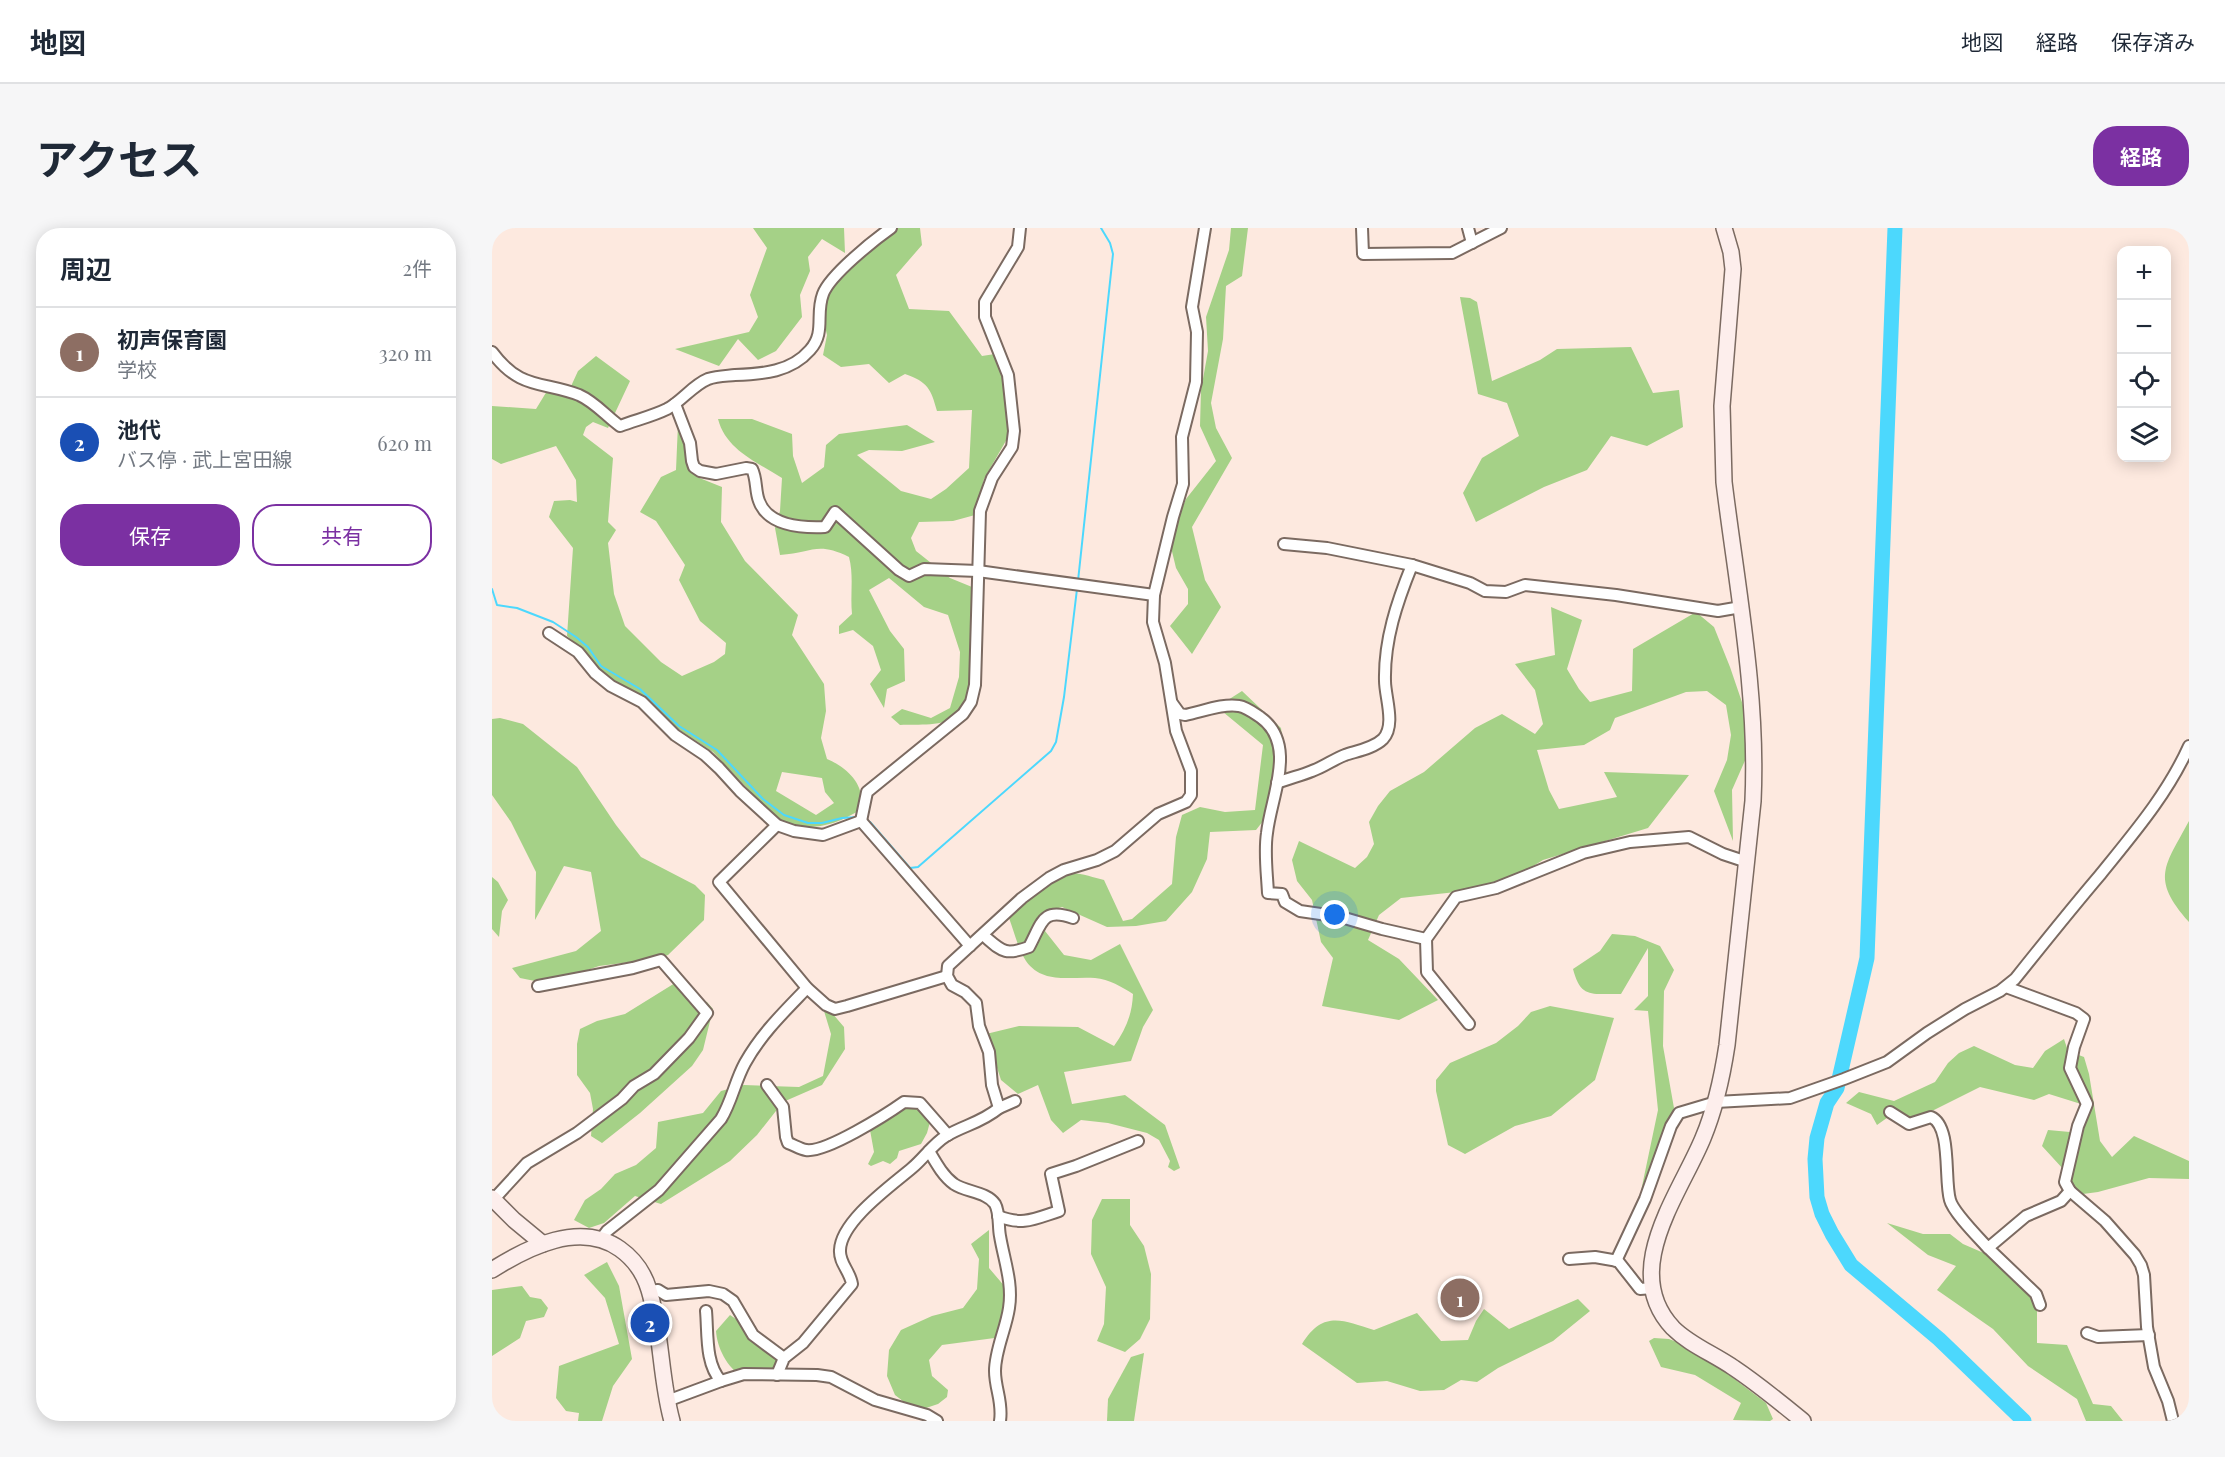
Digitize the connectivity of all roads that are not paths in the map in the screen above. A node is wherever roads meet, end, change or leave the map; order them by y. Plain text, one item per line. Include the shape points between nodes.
1 (891, 228) edge
2 (1020, 228) edge
3 (1204, 228) edge
4 (1362, 228) edge
5 (1468, 228) edge
6 (1501, 228) edge
7 (1724, 228) edge
8 (1472, 243) junction
9 (492, 352) edge
10 (675, 404) junction
11 (1284, 544) dead end
12 (1412, 565) junction
13 (978, 571) junction
14 (1154, 595) junction
15 (1741, 607) junction
16 (549, 633) dead end
17 (1170, 700) junction
18 (2189, 746) edge
19 (1277, 783) junction
20 (862, 818) junction
21 (777, 825) junction
22 (1747, 862) junction
23 (1073, 918) dead end
24 (983, 935) junction
25 (1426, 939) junction
26 (970, 946) junction
27 (947, 976) junction
28 (538, 986) dead end
29 (2006, 987) junction
30 (807, 988) junction
31 (1469, 1024) dead end
32 (767, 1085) dead end
33 (1015, 1101) dead end
34 (1716, 1102) junction
35 (999, 1108) junction
36 (1890, 1112) dead end
37 (948, 1135) junction
38 (1138, 1141) dead end
39 (929, 1151) junction
40 (2070, 1191) junction
41 (493, 1199) edge
42 (998, 1216) junction
43 (601, 1239) junction
44 (543, 1244) junction
45 (1988, 1248) junction
46 (1569, 1259) dead end
47 (1616, 1261) junction
48 (492, 1270) edge
49 (1653, 1288) junction
50 (650, 1291) junction
51 (2040, 1305) dead end
52 (706, 1311) dead end
53 (2087, 1333) dead end
54 (2149, 1335) junction
55 (784, 1358) junction
56 (777, 1375) junction
57 (721, 1381) junction
58 (667, 1401) junction
59 (672, 1421) edge
60 (937, 1421) edge
61 (1000, 1421) edge
62 (1803, 1421) edge
63 (2173, 1421) edge

1 - 10 street via 858,253 824,292 819,310 819,340 806,355 784,369 706,380
2 - 13 street via 1018,247 985,302 985,317 1008,375 1014,431 1012,447 992,478 980,511
3 - 14 street via 1192,307 1197,332 1196,382 1182,437 1182,484
4 - 8 street via 1362,254 1452,253
5 - 8 street
6 - 8 street
7 - 15 street via 1732,269 1722,406 1723,460
9 - 10 street via 526,382 579,395 620,426
10 - 13 street via 690,443 694,467 708,474 752,470 760,503 771,516 802,527 825,527 835,512 909,576 924,569
11 - 12 street via 1327,548
12 - 15 street via 1485,591 1506,592 1525,585 1718,611
12 - 19 street via 1396,604 1388,643 1385,681 1389,725 1384,738 1311,772
13 - 14 street
13 - 20 street via 975,685 971,702 963,714 867,792
14 - 17 street via 1153,622 1166,663
15 - 22 street via 1754,750
16 - 21 street via 578,652 610,686 642,702 675,735 705,755
17 - 19 street via 1185,716 1238,706 1264,720 1278,742
17 - 24 street via 1176,731 1191,771 1191,795 1186,802 1158,814 1115,851 1048,878
18 - 29 street via 2161,798 2133,837
19 - 25 street via 1266,835 1268,893 1282,894 1285,902 1300,911 1341,917
20 - 21 street via 823,835
20 - 26 street
21 - 30 street via 719,882
22 - 25 street via 1689,837 1630,842 1583,853 1505,885 1456,897
22 - 34 street via 1727,1045
23 - 24 street via 1059,913 1045,917 1029,947 1012,953 1002,951
24 - 26 street
25 - 31 street via 1427,972
26 - 27 street via 948,966
27 - 30 street via 836,1009
27 - 35 street via 952,985 976,1003
28 - 41 street via 661,960 707,1013 654,1074 576,1133 526,1163
29 - 34 street via 1927,1033 1887,1062 1790,1098
29 - 40 street via 2085,1019 2070,1063 2087,1104 2065,1182
30 - 43 street via 771,1024 745,1063 722,1119 659,1190
32 - 37 street via 783,1107 789,1143 808,1150 854,1132 904,1102 920,1103
33 - 35 street
34 - 47 street via 1679,1113
34 - 49 street via 1654,1246
35 - 37 street via 980,1122
36 - 45 street via 1909,1124 1930,1117 1937,1121 1946,1147 1950,1202
37 - 39 street
38 - 42 street via 1051,1174 1059,1211 1028,1221 1013,1222
39 - 42 street via 948,1178 963,1189 988,1198
39 - 55 street via 846,1230 839,1248 852,1284 803,1343
40 - 45 street via 2061,1201 2026,1216
40 - 54 street via 2135,1254 2144,1275
41 - 44 street
42 - 61 street via 1010,1281 1009,1308 995,1372
43 - 44 street via 574,1236
43 - 50 street via 629,1256
44 - 48 street
45 - 51 street via 2036,1294
46 - 47 street via 1595,1257
47 - 49 street via 1640,1289
49 - 62 street via 1662,1312 1676,1330 1750,1379
50 - 55 street via 666,1295 709,1291 723,1294 732,1300 753,1335
50 - 58 street
52 - 57 street via 710,1357
53 - 54 street via 2098,1337
54 - 63 street via 2154,1366
55 - 56 street
56 - 57 street via 744,1374
56 - 60 street via 831,1377 875,1401
57 - 58 street
58 - 59 street

